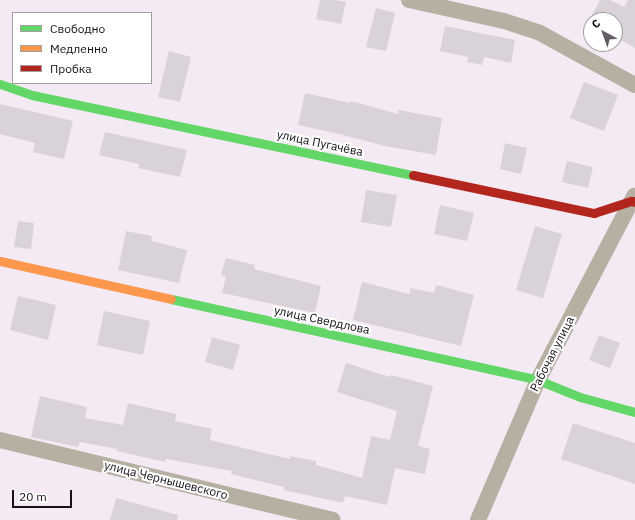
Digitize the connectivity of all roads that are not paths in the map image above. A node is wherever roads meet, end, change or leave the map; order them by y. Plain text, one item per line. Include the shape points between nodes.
1 (409, 0) edge
2 (0, 84) edge
3 (635, 85) edge
4 (634, 199) edge
5 (0, 261) edge
6 (538, 380) junction
7 (635, 412) edge
8 (0, 440) edge
9 (332, 520) edge
10 (478, 520) edge

1 - 3 street via 504,21 540,33
2 - 4 street, улица Пугачёва via 32,95 594,213
4 - 6 street, Рабочая улица
5 - 6 street, улица Свердлова
6 - 7 street, улица Свердлова via 580,397
6 - 10 street, Рабочая улица
8 - 9 street, улица Чернышевского

